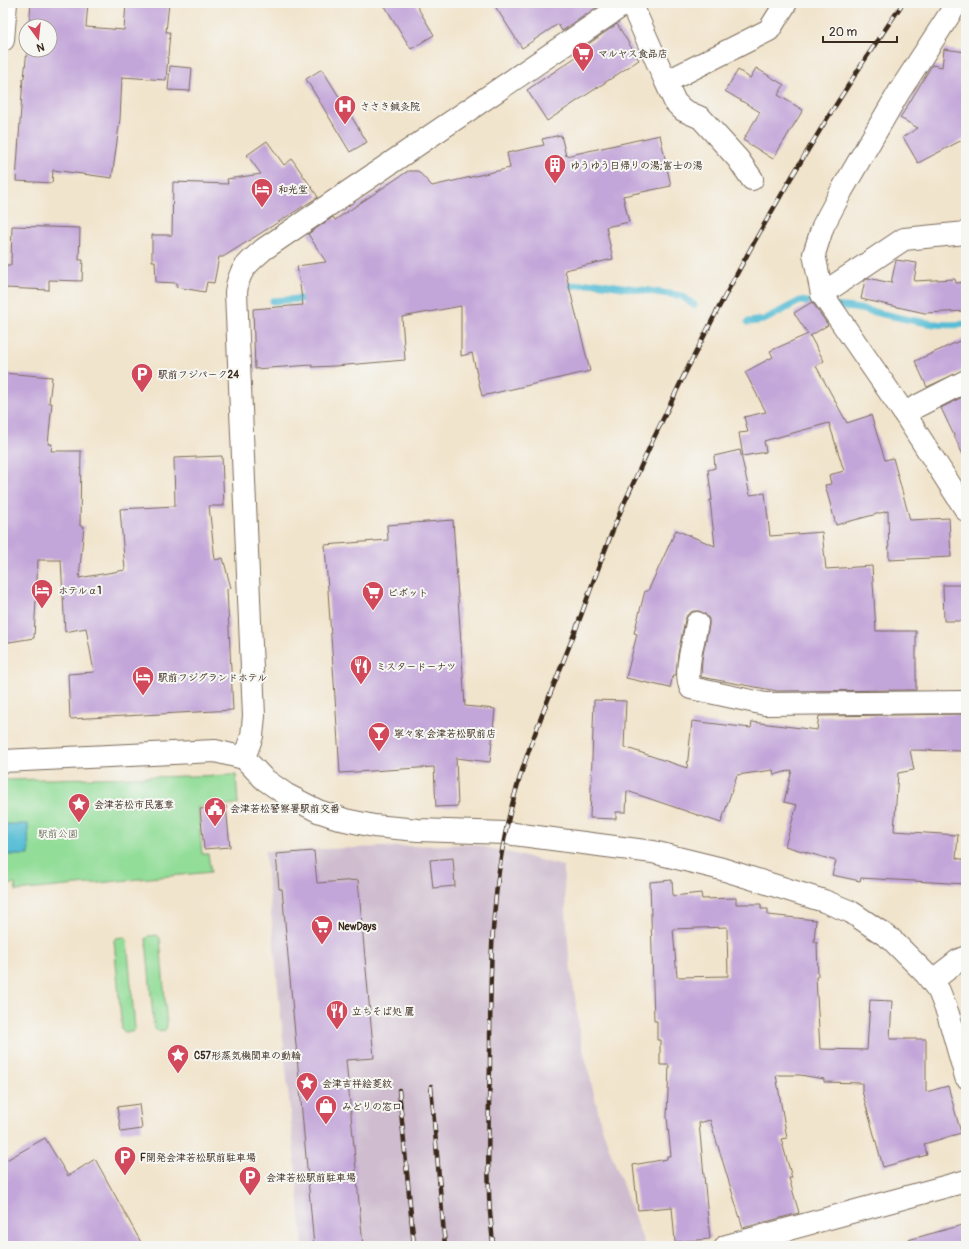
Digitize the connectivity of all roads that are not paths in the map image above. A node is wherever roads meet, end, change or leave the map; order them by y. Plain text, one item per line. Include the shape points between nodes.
1 (6, 3) edge
2 (626, 3) edge
3 (631, 3) edge
4 (786, 3) edge
5 (957, 3) edge
6 (3, 33) edge
7 (3, 40) edge
8 (666, 82) junction
9 (752, 179) dead end
10 (966, 234) edge
11 (822, 294) junction
12 (966, 381) edge
13 (904, 413) junction
14 (966, 510) edge
15 (697, 623) dead end
16 (966, 702) edge
17 (244, 758) junction
18 (3, 761) edge
19 (966, 957) edge
20 (932, 982) junction
21 (966, 1077) edge
22 (966, 1181) edge
23 (726, 1246) edge

1 - 6 street
2 - 17 street via 264,249 240,273 236,296 254,716 252,736
3 - 8 street
4 - 8 street via 769,30
5 - 11 street via 899,92 823,226 814,254
6 - 7 street
8 - 9 street via 675,102 683,110 701,118 738,158
10 - 11 street via 904,239
11 - 13 street
12 - 13 street
13 - 14 street
15 - 16 street via 687,681 691,688 765,704
17 - 18 street via 215,751
17 - 20 street via 264,779 287,795 318,811 345,820 374,826 418,830 506,833 652,852 722,869 824,901 851,912 891,939
19 - 20 street
20 - 21 street via 939,991 948,1014
22 - 23 street

